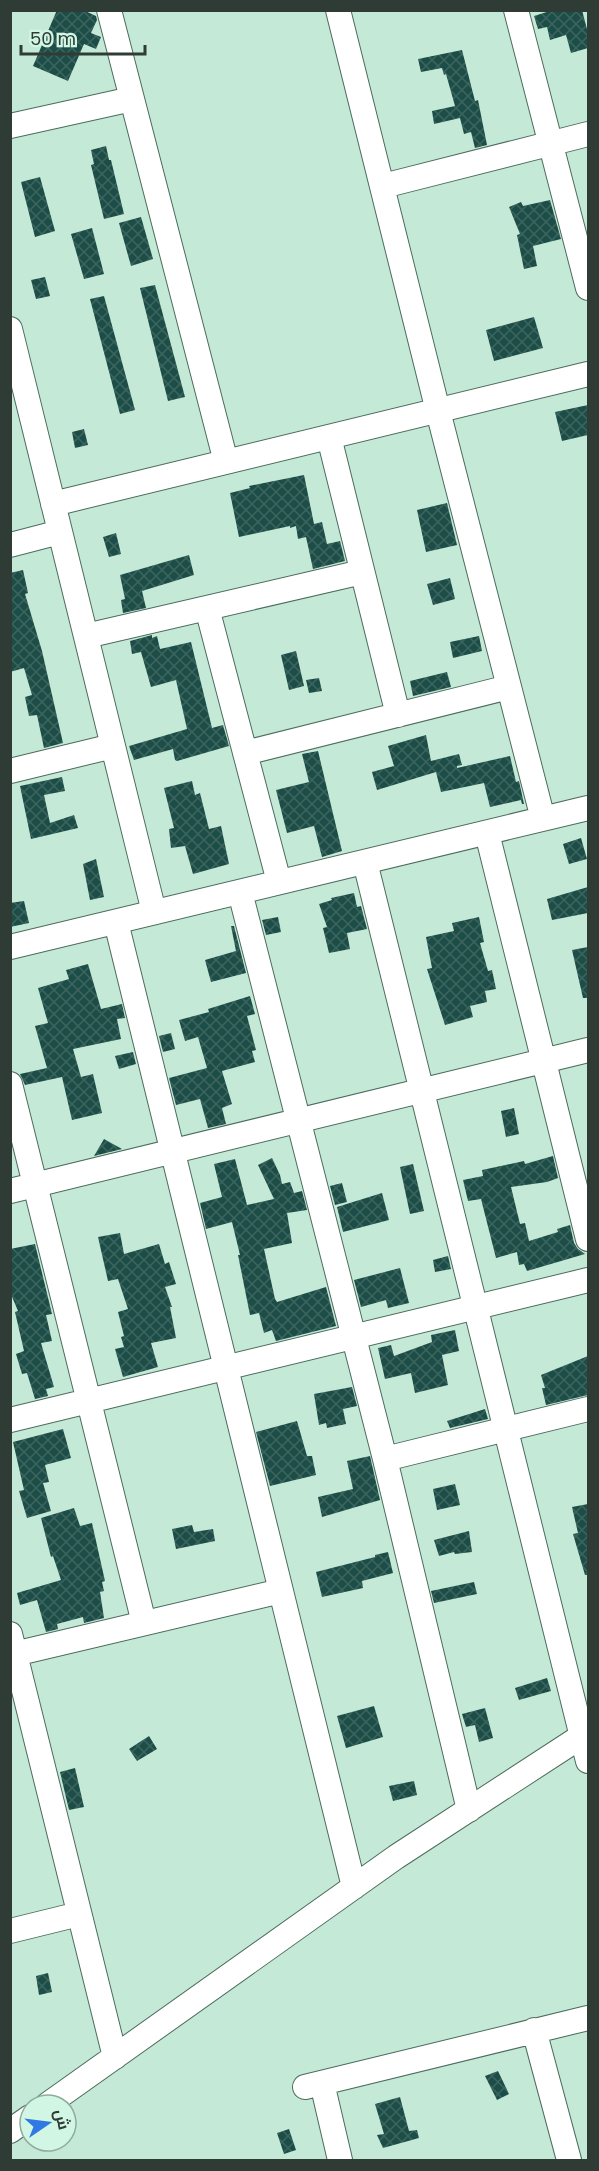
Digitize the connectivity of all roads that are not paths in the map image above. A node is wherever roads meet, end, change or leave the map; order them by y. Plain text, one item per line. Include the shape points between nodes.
1 (109, 10) edge
2 (338, 10) edge
3 (516, 10) edge
4 (132, 99) junction
5 (10, 126) edge
6 (588, 134) edge
7 (551, 143) junction
8 (383, 186) junction
9 (588, 288) edge
10 (10, 329) edge
11 (588, 374) edge
12 (438, 411) junction
13 (329, 437) junction
14 (226, 462) junction
15 (53, 504) junction
16 (60, 532) junction
17 (10, 544) edge
18 (362, 572) junction
19 (207, 608) junction
20 (86, 636) junction
21 (509, 687) junction
22 (398, 715) junction
23 (113, 746) junction
24 (245, 753) junction
25 (10, 771) edge
26 (588, 808) edge
27 (543, 819) junction
28 (487, 833) junction
29 (365, 862) junction
30 (279, 882) junction
31 (240, 892) junction
32 (154, 912) junction
33 (116, 922) junction
34 (10, 947) edge
35 (588, 1050) edge
36 (544, 1060) junction
37 (10, 1084) edge
38 (422, 1090) junction
39 (299, 1120) junction
40 (173, 1151) junction
41 (35, 1185) junction
42 (10, 1191) edge
43 (588, 1239) edge
44 (588, 1280) edge
45 (476, 1307) junction
46 (354, 1337) junction
47 (226, 1368) junction
48 (89, 1401) junction
49 (588, 1409) edge
50 (10, 1420) edge
51 (506, 1429) junction
52 (386, 1459) junction
53 (281, 1591) junction
54 (144, 1623) junction
55 (12, 1648) edge
56 (586, 1734) edge
57 (588, 1761) edge
58 (469, 1810) junction
59 (354, 1887) junction
60 (79, 1914) junction
61 (10, 1931) edge
62 (588, 2018) edge
63 (534, 2030) junction
64 (115, 2057) junction
65 (64, 2093) edge
66 (340, 2160) edge
67 (569, 2160) edge

1 - 4 street
2 - 8 street
3 - 7 street
4 - 5 street
4 - 14 street
6 - 7 street
7 - 8 street
7 - 9 street
8 - 12 street
10 - 15 street
11 - 12 street
12 - 13 street
12 - 21 street
13 - 14 street
13 - 18 street
14 - 15 street
15 - 16 street
16 - 17 street
16 - 20 street
18 - 19 street
18 - 22 street
19 - 20 street
19 - 24 street
20 - 23 street
21 - 22 street
21 - 27 street
22 - 24 street
23 - 25 street
23 - 32 street
24 - 30 street
26 - 27 street
27 - 28 street
28 - 29 street
28 - 36 street
29 - 30 street
29 - 38 street
30 - 31 street
31 - 32 street
31 - 39 street
32 - 33 street
33 - 34 street
33 - 40 street
35 - 36 street
36 - 38 street
36 - 43 street
37 - 41 street
38 - 39 street
38 - 45 street
39 - 40 street
39 - 46 street
40 - 41 street
40 - 47 street
41 - 42 street
41 - 48 street
44 - 45 street
45 - 46 street
45 - 51 street
46 - 47 street
46 - 52 street
47 - 48 street
47 - 53 street
48 - 50 street
48 - 54 street
49 - 51 street
51 - 52 street
51 - 56 street
52 - 58 street
53 - 54 street
53 - 59 street
54 - 55 street
55 - 60 street
56 - 57 street
56 - 58 street
58 - 59 street
59 - 64 street
60 - 61 street
60 - 64 street
62 - 63 street
63 - 66 street via 313,2085
63 - 67 street
64 - 65 street

